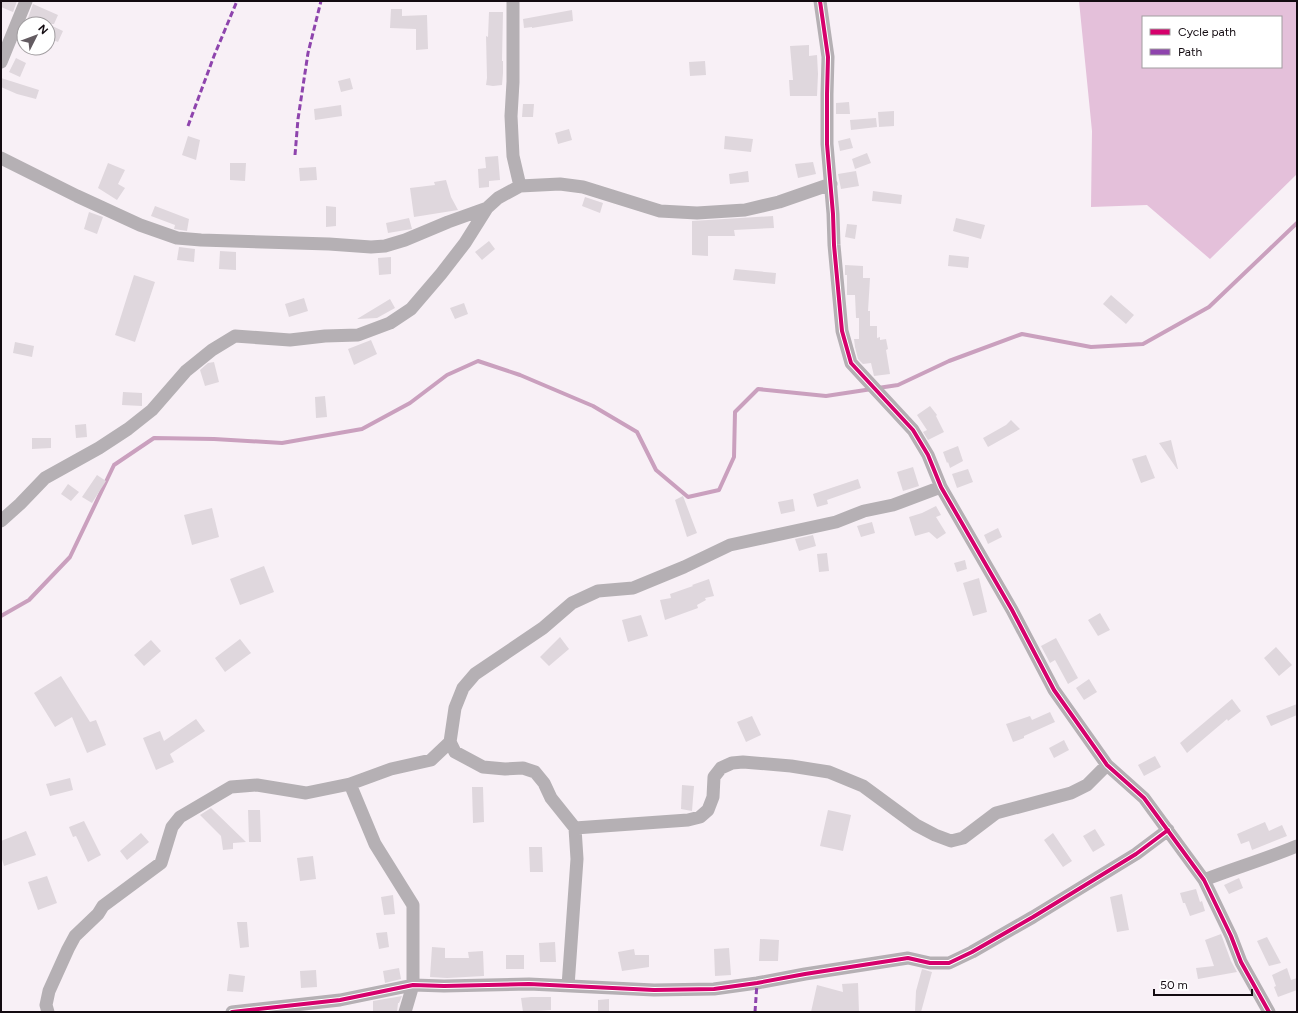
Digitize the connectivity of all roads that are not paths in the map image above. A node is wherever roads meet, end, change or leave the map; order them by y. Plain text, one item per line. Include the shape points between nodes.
1 (26, 1) edge
2 (513, 1) edge
3 (820, 1) edge
4 (1, 62) edge
5 (1, 158) edge
6 (831, 184) junction
7 (520, 186) junction
8 (487, 208) junction
9 (941, 487) junction
10 (1, 521) edge
11 (450, 742) junction
12 (1107, 765) junction
13 (350, 784) junction
14 (575, 828) junction
15 (1168, 830) junction
16 (1297, 846) edge
17 (1204, 880) junction
18 (413, 985) junction
19 (568, 986) junction
20 (48, 1012) edge
21 (232, 1012) edge
22 (405, 1012) edge
23 (1270, 1012) edge

1 - 4 street
2 - 7 street via 513,82 510,116 512,156
3 - 6 street via 828,57 827,144
5 - 8 street via 140,225 177,238 385,246
6 - 7 street via 752,209 697,213 660,211 582,186
6 - 9 street via 842,331 851,363 913,430 928,455
7 - 8 street via 498,198
8 - 10 street via 441,274 411,309 390,323 358,335 290,340 235,336 186,371 152,410 128,429 45,478
9 - 11 street via 836,522 730,545 633,588 598,591 572,603 543,628 475,674 463,688 456,708
9 - 12 street via 1012,610 1054,690
11 - 13 street via 431,760 390,769
11 - 14 street via 455,752 483,767 523,768 534,772
12 - 14 street via 1087,784 1071,793 996,813 963,838 951,841 935,836 916,825 863,786 829,772 744,762 721,768 714,777 713,797 708,810 700,817
12 - 15 street via 1144,798
13 - 18 street via 375,844 413,905
13 - 20 street via 306,793 257,784 231,787 180,816 172,827 161,863 103,906 75,936 48,991
14 - 19 street via 577,859
15 - 17 street
15 - 19 street via 1136,854 1033,917 949,963 908,958 714,989 654,990
16 - 17 street
17 - 23 street via 1241,962
18 - 19 street
18 - 21 street via 340,1000
18 - 22 street

